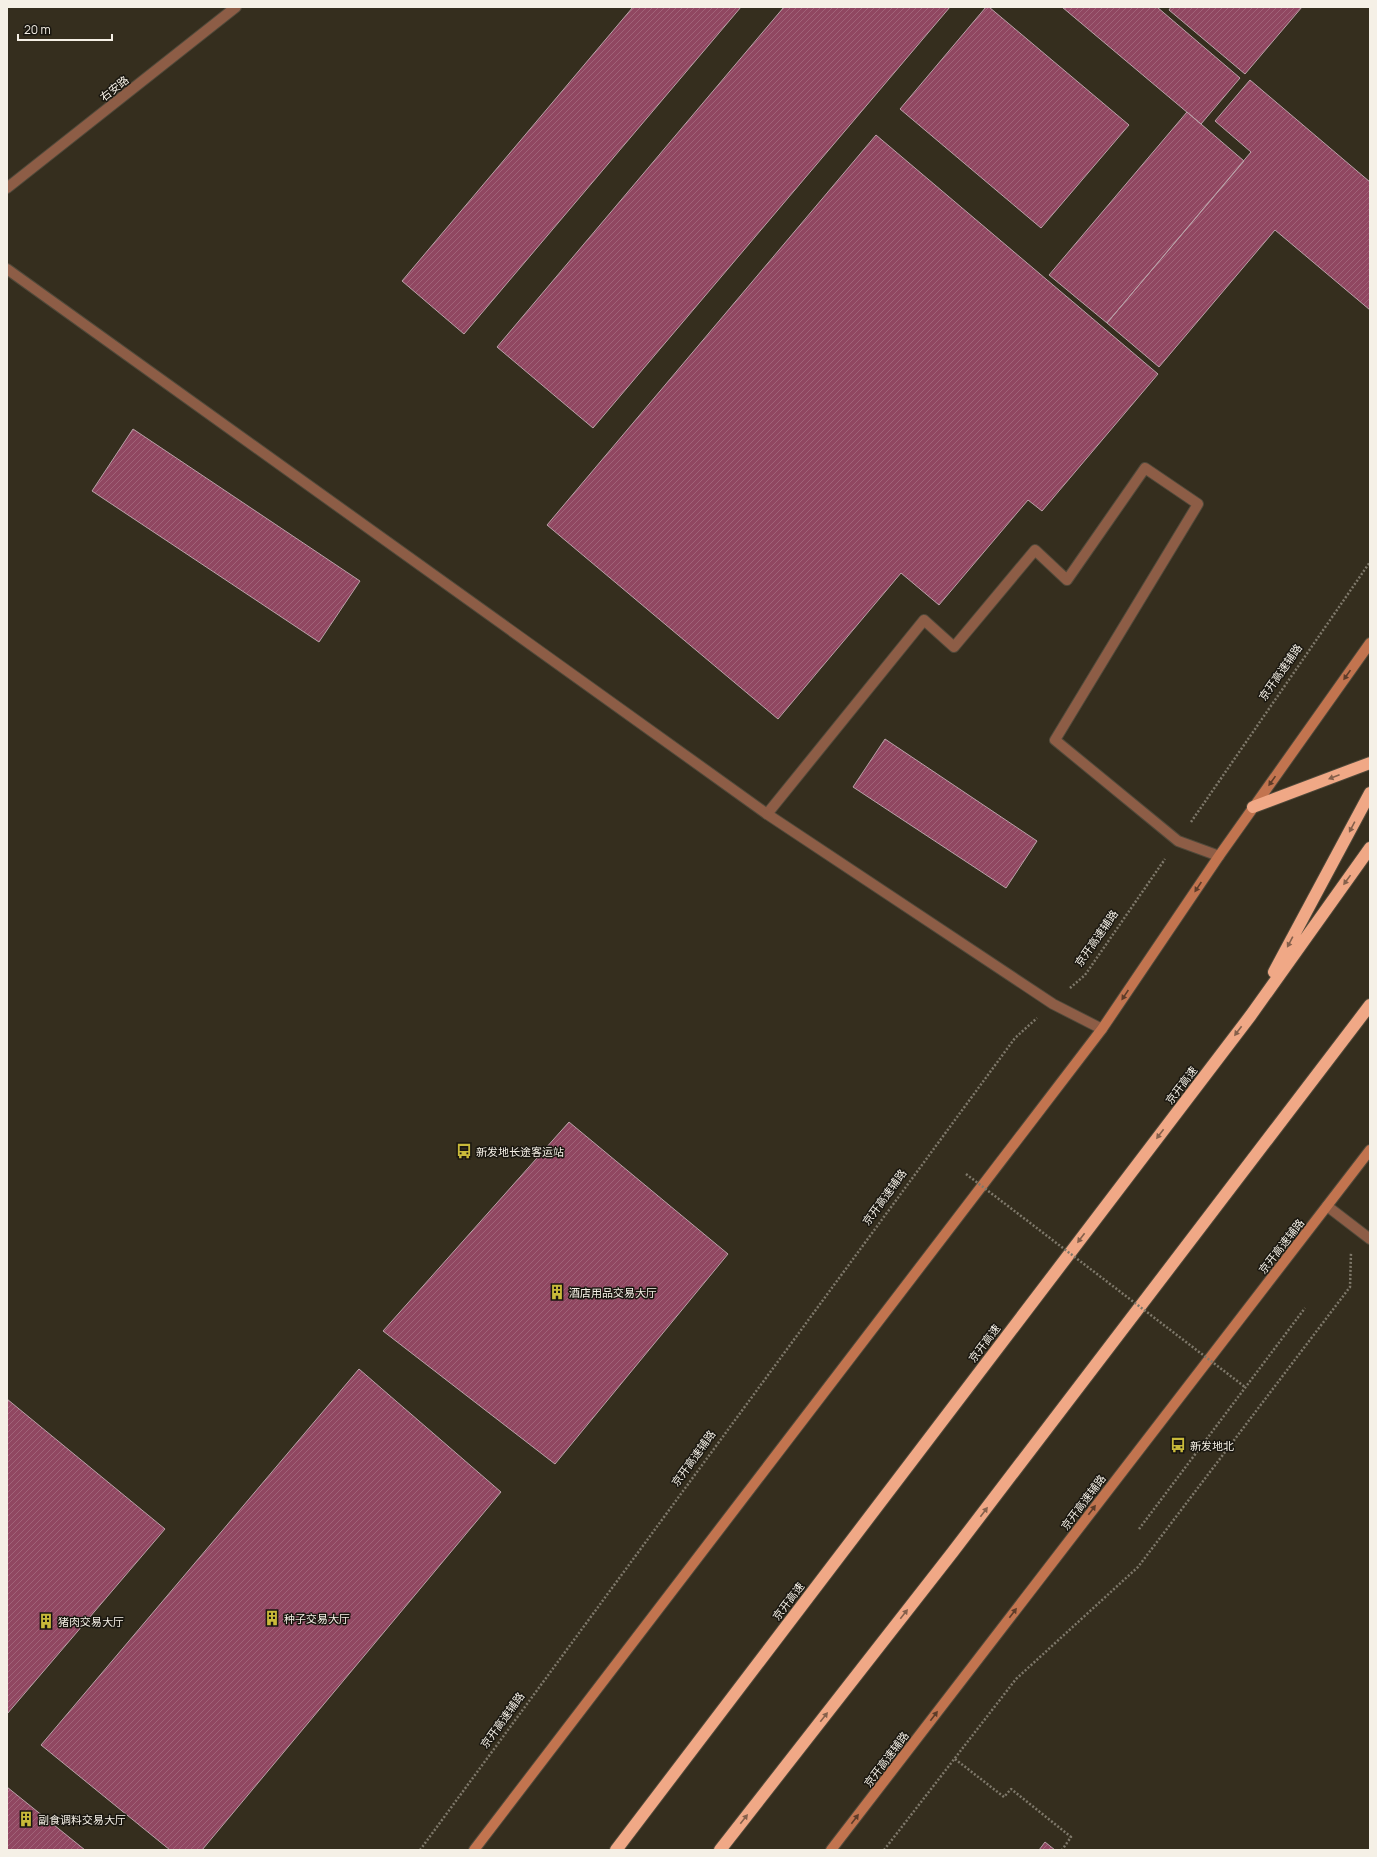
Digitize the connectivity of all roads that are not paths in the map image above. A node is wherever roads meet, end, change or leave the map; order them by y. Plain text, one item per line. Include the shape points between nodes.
1 (236, 7) edge
2 (7, 188) edge
3 (7, 269) edge
4 (1370, 643) edge
5 (1370, 763) edge
6 (1370, 793) edge
7 (1254, 807) junction
8 (767, 814) junction
9 (1370, 848) edge
10 (1219, 856) junction
11 (1370, 1006) edge
12 (1251, 1015) junction
13 (1102, 1029) junction
14 (1370, 1150) edge
15 (1327, 1206) junction
16 (1370, 1239) edge
17 (474, 1850) edge
18 (616, 1850) edge
19 (720, 1850) edge
20 (831, 1850) edge

1 - 2 street, 右安路
3 - 8 street
4 -> 7 main road
5 -> 7 highway
6 -> 12 highway
7 - 10 main road
8 - 10 street via 924,620 954,647 1035,550 1067,580 1145,468 1198,504 1055,740 1178,841
8 - 13 street via 1053,1004
9 -> 12 highway, 京开高速
10 -> 13 main road
19 -> 11 highway via 952,1553
12 -> 18 highway, 京开高速
13 - 17 main road
14 - 15 main road, 京开高速辅路
15 - 16 street
20 -> 15 main road, 京开高速辅路

